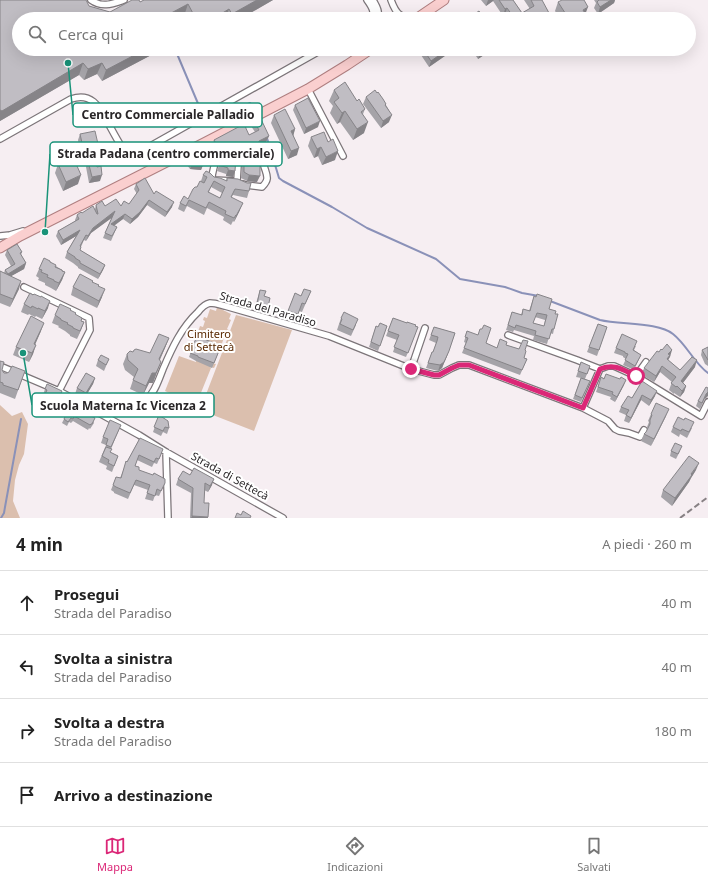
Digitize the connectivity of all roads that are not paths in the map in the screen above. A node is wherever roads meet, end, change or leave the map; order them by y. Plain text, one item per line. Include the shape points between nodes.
1 (91, 0) edge
2 (124, 0) edge
3 (368, 0) edge
4 (373, 0) edge
5 (390, 0) edge
6 (444, 0) edge
7 (373, 12) edge
8 (379, 12) edge
9 (397, 12) edge
10 (426, 12) edge
11 (311, 56) edge
12 (360, 56) edge
13 (308, 89) junction
14 (0, 139) edge
15 (204, 143) junction
16 (343, 156) dead end
17 (238, 165) dead end
18 (264, 166) dead end
19 (237, 181) junction
20 (40, 227) junction
21 (0, 236) edge
22 (20, 236) junction
23 (0, 242) edge
24 (0, 248) edge
25 (24, 287) dead end
26 (425, 328) dead end
27 (508, 335) dead end
28 (646, 362) dead end
29 (0, 366) edge
30 (411, 369) junction
31 (600, 369) junction
32 (636, 376) junction
33 (59, 391) junction
34 (708, 402) edge
35 (583, 408) junction
36 (97, 412) junction
37 (644, 430) dead end
38 (166, 452) junction
39 (161, 477) edge
40 (167, 480) junction
41 (168, 518) edge
42 (284, 518) edge

1 - 2 street via 104,5
3 - 7 street
4 - 8 street
5 - 9 street
6 - 10 main road
11 - 14 street via 138,153 131,154 123,149 100,108 83,97 71,99
12 - 13 main road
13 - 15 main road
13 - 16 street
15 - 19 street via 214,158 212,178
15 - 20 main road
17 - 19 street
18 - 19 street via 267,178 262,187
20 - 21 street
20 - 22 main road
22 - 23 main road
22 - 24 main road
25 - 33 street via 89,318 90,330
26 - 30 street
27 - 31 street
28 - 32 street
29 - 33 street, Strada di Settecà via 6,371
30 - 35 street, Strada del Paradiso via 439,375 459,365 469,365
30 - 36 street, Strada del Paradiso via 329,336 210,303 182,329 147,400
31 - 32 street via 614,366
31 - 35 street
32 - 34 street via 701,416
33 - 36 street, Strada di Settecà
35 - 37 street, Strada del Paradiso via 608,420 619,431 640,437
36 - 38 street, Strada di Settecà
38 - 40 street
38 - 42 street, Strada di Settecà
39 - 40 street
40 - 41 street

